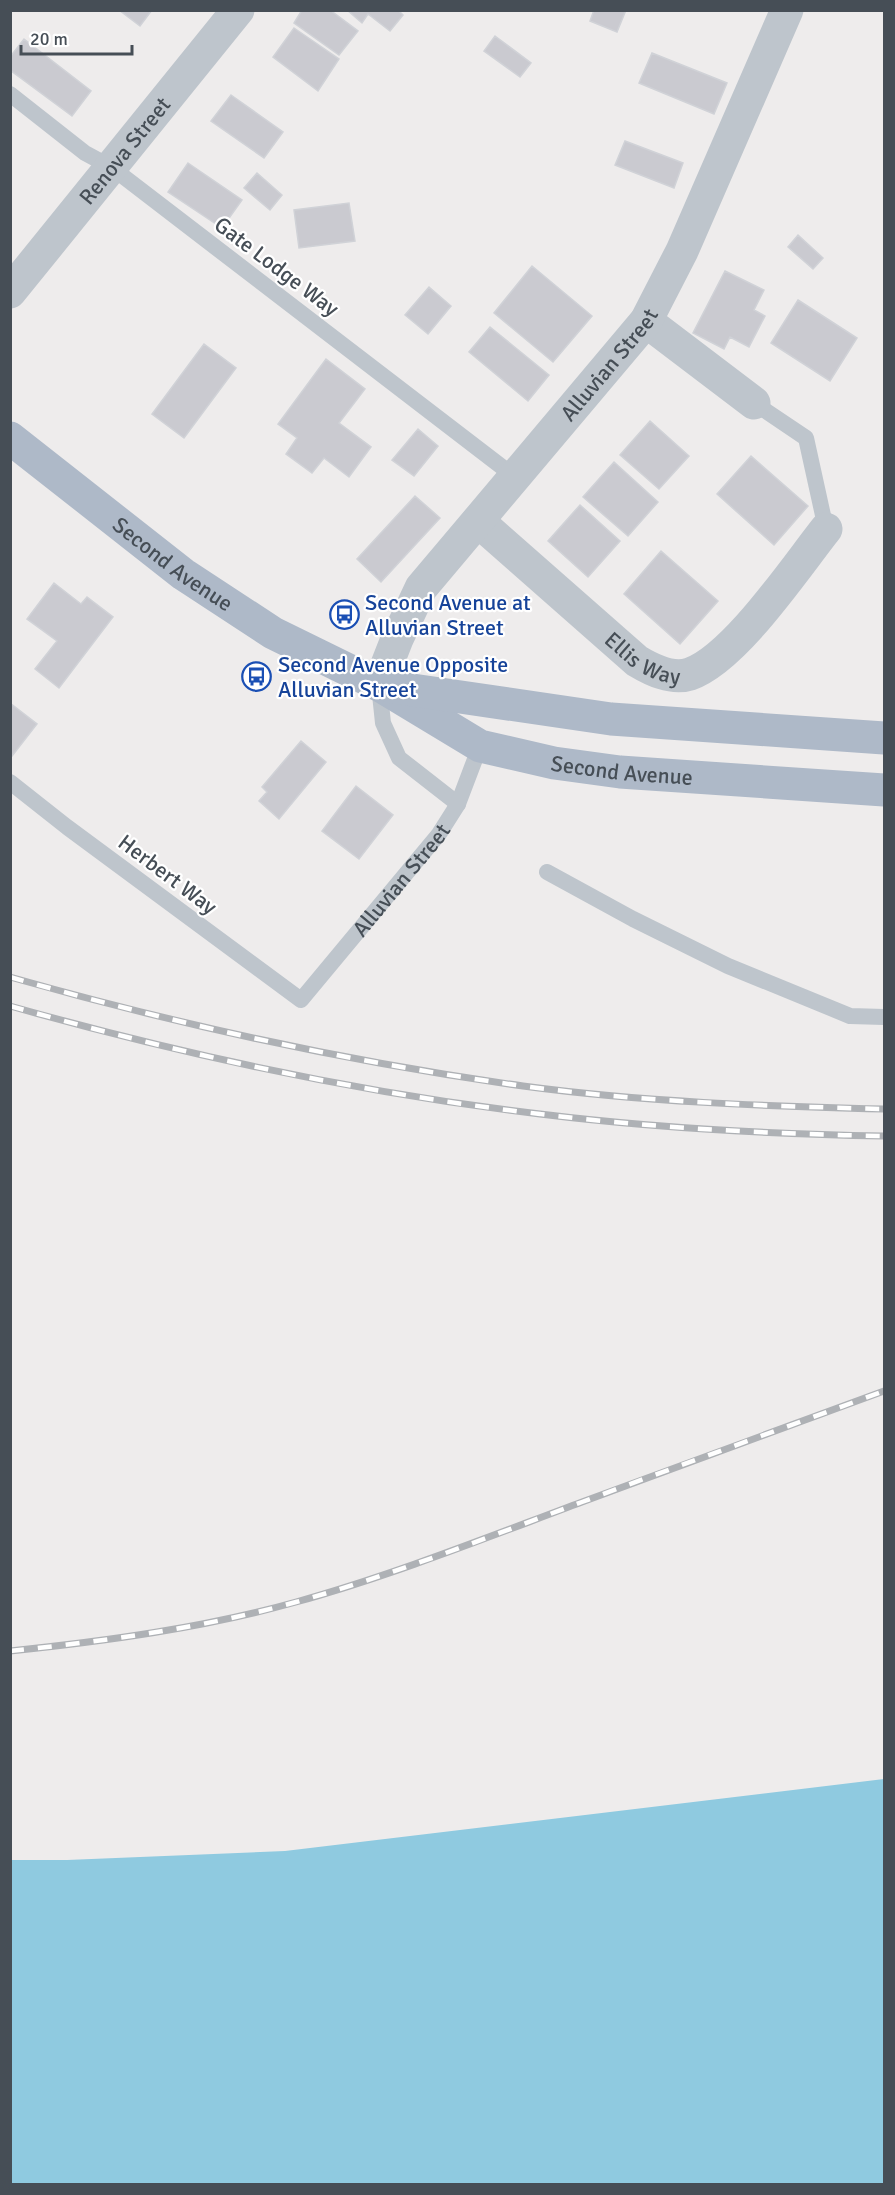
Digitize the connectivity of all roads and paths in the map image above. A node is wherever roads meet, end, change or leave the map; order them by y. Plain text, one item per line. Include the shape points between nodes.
1 (238, 10) edge
2 (787, 10) edge
3 (10, 94) edge
4 (111, 167) junction
5 (10, 292) edge
6 (646, 321) junction
7 (754, 403) joint
8 (10, 438) edge
9 (515, 477) junction
10 (478, 521) junction
11 (826, 529) joint
12 (379, 685) junction
13 (885, 738) edge
14 (480, 746) junction
15 (10, 782) edge
16 (885, 790) edge
17 (458, 804) junction
18 (547, 872) dead end
19 (301, 1000) joint
20 (885, 1017) edge

1 - 4 street, Renova Street
2 - 6 street, Alluvian Street via 682,250
3 - 4 lane, Gate Lodge Way via 85,153
4 - 5 street, Renova Street
4 - 9 lane, Gate Lodge Way
6 - 7 street
6 - 9 street, Alluvian Street
7 - 11 lane via 806,438
8 - 12 main road, Second Avenue via 183,574 273,633
9 - 10 street, Alluvian Street
10 - 11 street, Ellis Way via 637,661 678,676 715,660 744,632
10 - 12 street, Alluvian Street via 421,588
12 - 13 main road, Second Avenue via 611,719
12 - 14 main road, Second Avenue
12 - 17 lane via 383,723 399,758
14 - 16 main road, Second Avenue via 554,763 620,772
14 - 17 lane, Alluvian Street
15 - 19 lane, Herbert Way
17 - 19 lane, Alluvian Street via 439,834
18 - 20 lane via 728,966 850,1016

